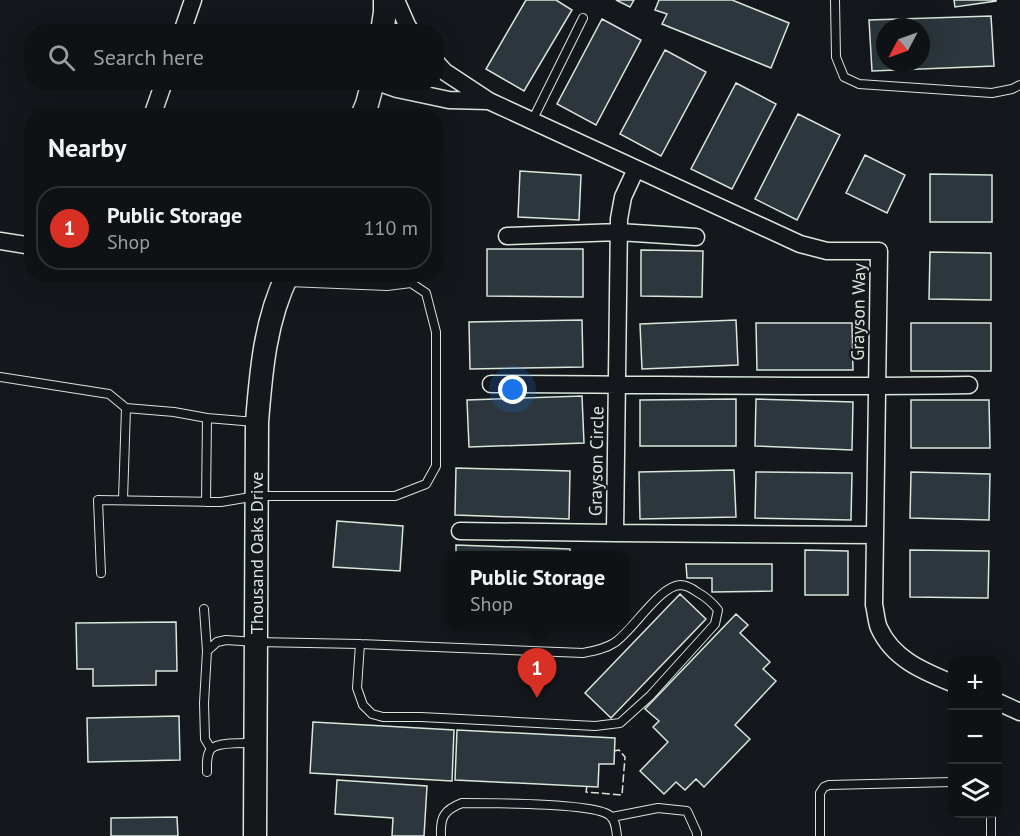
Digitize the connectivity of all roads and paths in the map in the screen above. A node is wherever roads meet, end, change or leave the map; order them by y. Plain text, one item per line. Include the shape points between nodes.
1 (193, 0) edge
2 (385, 0) edge
3 (396, 0) edge
4 (836, 0) edge
5 (584, 18) dead end
6 (185, 24) edge
7 (383, 24) edge
8 (407, 24) edge
9 (444, 71) edge
10 (1020, 85) edge
11 (161, 90) edge
12 (372, 90) edge
13 (402, 90) edge
14 (489, 101) junction
15 (155, 108) edge
16 (365, 108) edge
17 (532, 121) junction
18 (636, 169) junction
19 (619, 232) junction
20 (507, 236) dead end
21 (696, 237) dead end
22 (0, 241) edge
23 (24, 245) edge
24 (285, 282) edge
25 (336, 282) edge
26 (0, 377) edge
27 (490, 384) dead end
28 (617, 384) junction
29 (969, 385) dead end
30 (877, 387) junction
31 (126, 408) junction
32 (207, 418) junction
33 (257, 422) junction
34 (257, 496) junction
35 (123, 500) junction
36 (206, 502) junction
37 (460, 531) dead end
38 (615, 533) junction
39 (875, 534) junction
40 (101, 573) dead end
41 (204, 609) dead end
42 (256, 642) junction
43 (360, 644) junction
44 (207, 651) junction
45 (948, 681) edge
46 (1002, 704) edge
47 (1020, 712) edge
48 (255, 743) junction
49 (211, 749) junction
50 (207, 772) dead end
51 (948, 782) edge
52 (612, 817) junction
53 (991, 818) edge
54 (255, 836) edge
55 (441, 836) edge
56 (617, 836) edge
57 (697, 836) edge
58 (820, 836) edge
59 (991, 836) edge

1 - 6 street
2 - 7 main road
3 - 8 street
4 - 10 lane via 836,57 844,77 859,84 992,93
5 - 17 lane
9 - 14 street, Grayson Way
11 - 15 street
12 - 16 main road
13 - 14 street, Grayson Way via 449,100
14 - 17 street, Grayson Way
17 - 18 street, Grayson Way
18 - 19 street, Grayson Circle via 622,197
18 - 30 street, Grayson Way via 800,244 827,251 879,251
19 - 20 street
19 - 21 street
19 - 28 street, Grayson Circle
22 - 23 street
24 - 33 main road, Thousand Oaks Drive via 262,364
25 - 34 lane via 387,286 411,283 426,293 436,332 436,466 426,484 395,496
26 - 31 lane via 109,394
27 - 28 street
28 - 30 street
28 - 38 street, Grayson Circle
29 - 30 street
30 - 39 street, Grayson Way
31 - 32 lane
31 - 35 lane
32 - 33 lane
32 - 36 lane
33 - 34 main road, Thousand Oaks Drive
34 - 36 lane
34 - 42 main road, Thousand Oaks Drive
35 - 36 lane
35 - 40 lane via 99,500
37 - 38 street
38 - 39 street, Grayson Circle
39 - 45 street, Grayson Way via 874,605 879,627 904,660
41 - 44 lane
42 - 43 lane
42 - 44 lane via 226,640
42 - 48 main road, Thousand Oaks Drive
43 - 43 lane via 583,653 616,643 670,588 682,585 695,590 718,610 716,624 650,696 620,723 595,726 372,714 363,705 357,688
44 - 49 lane via 204,703 206,740
46 - 47 street
48 - 49 lane via 217,745
48 - 54 main road, Thousand Oaks Drive
49 - 50 lane
51 - 58 lane via 824,787 820,794
52 - 55 lane via 571,807 462,803 444,815
52 - 56 lane
52 - 57 lane via 658,808 687,811
53 - 59 lane

